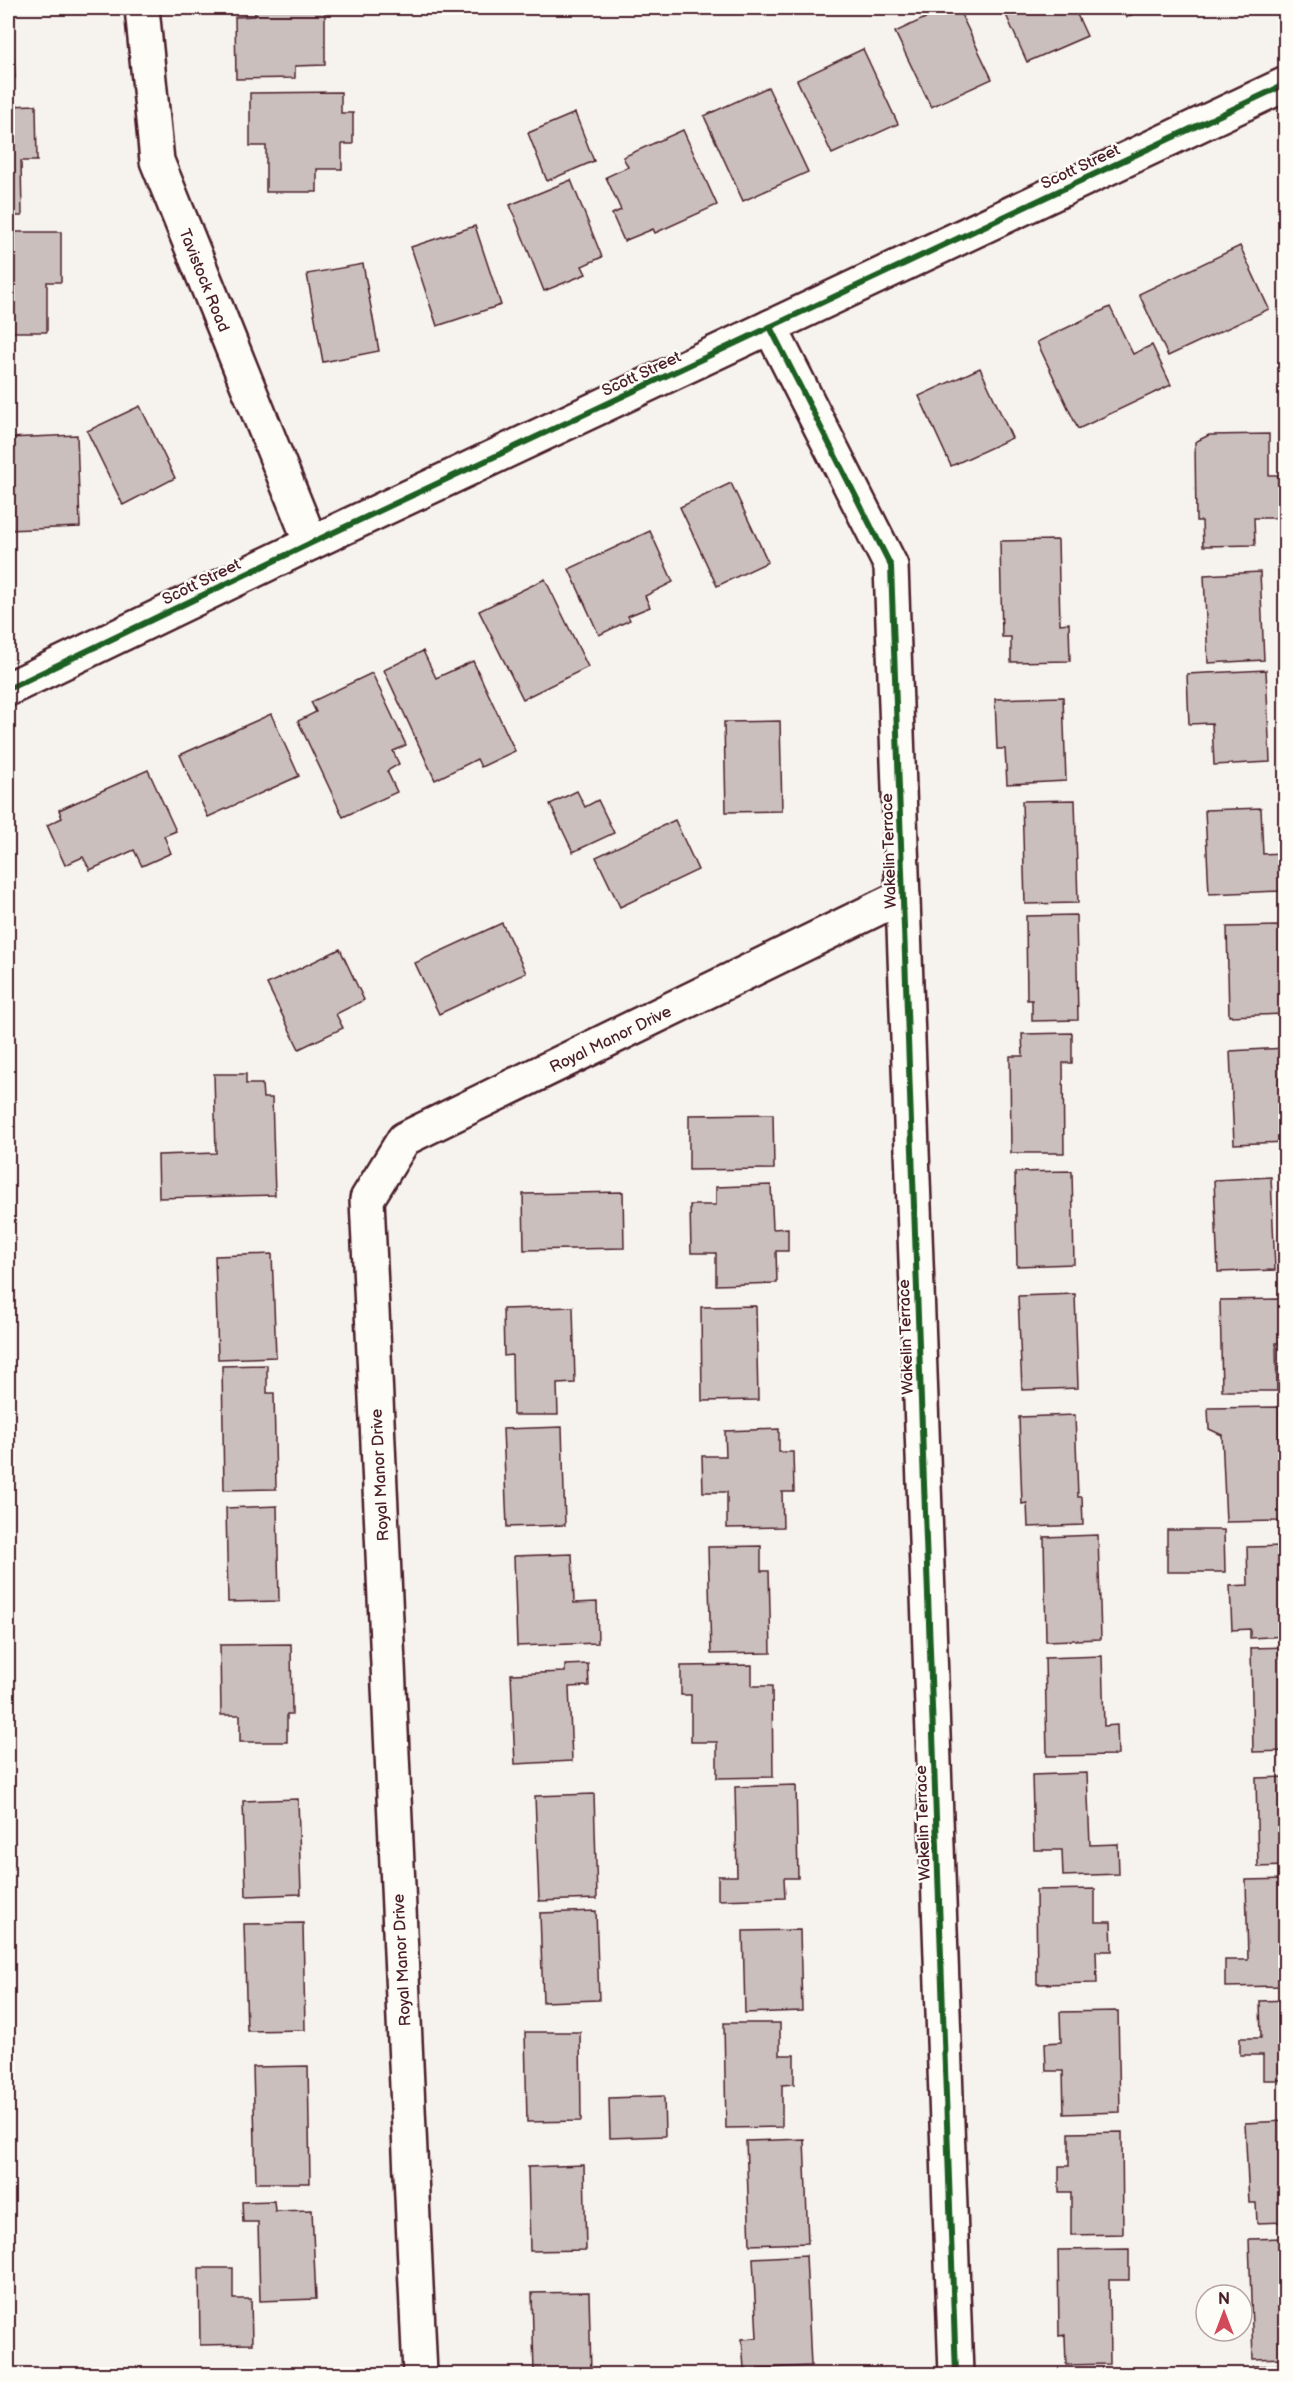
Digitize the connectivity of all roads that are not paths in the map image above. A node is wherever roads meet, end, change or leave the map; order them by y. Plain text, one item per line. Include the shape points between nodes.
1 (142, 8) edge
2 (1286, 84) edge
3 (770, 327) junction
4 (311, 543) junction
5 (8, 689) edge
6 (903, 896) junction
7 (420, 2374) edge
8 (956, 2374) edge

1 - 4 street, Tavistock Road via 157,161
2 - 3 street, Scott Street
3 - 4 street, Scott Street
3 - 6 street, Wakelin Terrace via 891,566
4 - 5 street, Scott Street
6 - 7 street, Royal Manor Drive via 404,1139 367,1199
6 - 8 street, Wakelin Terrace

